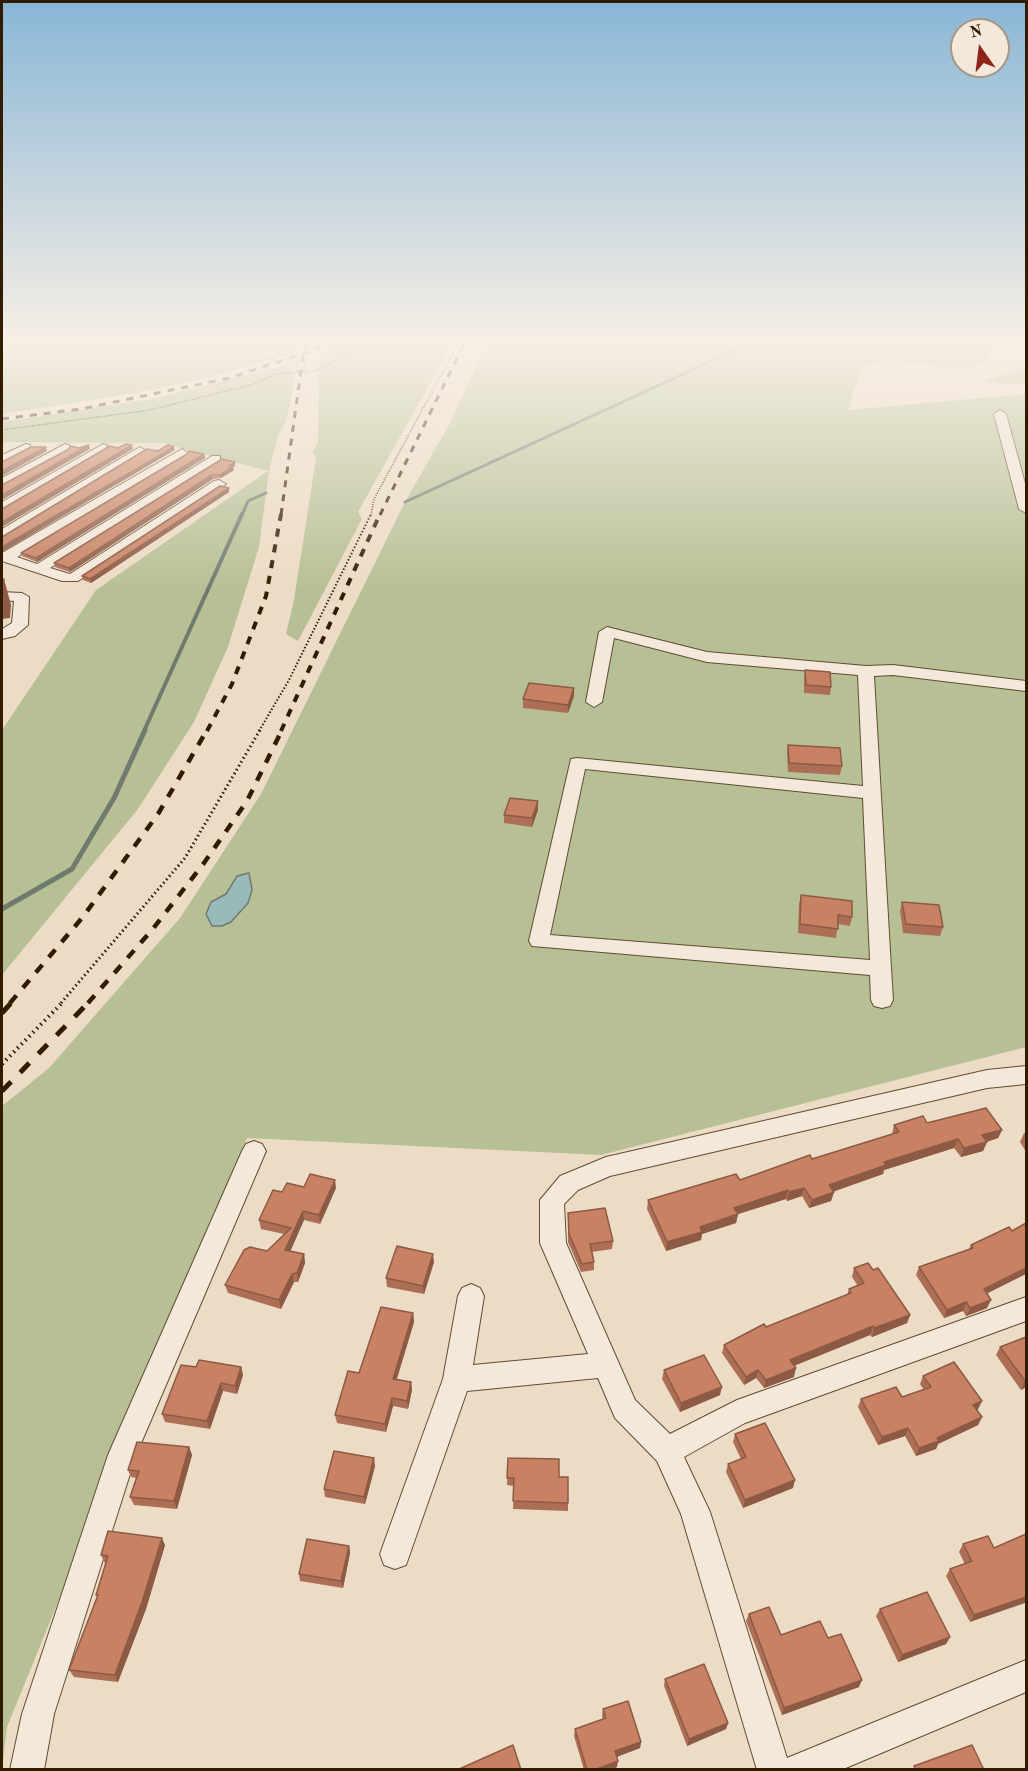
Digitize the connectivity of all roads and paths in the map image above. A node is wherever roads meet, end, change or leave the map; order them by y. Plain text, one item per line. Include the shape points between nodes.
1 (42, 425) edge
2 (414, 425) edge
3 (1003, 425) edge
4 (2, 430) edge
5 (26, 448) edge
6 (65, 448) edge
7 (104, 448) edge
8 (140, 452) edge
9 (182, 453) dead end
10 (216, 459) dead end
11 (2, 460) edge
12 (2, 483) edge
13 (219, 484) edge
14 (2, 507) edge
15 (1026, 509) edge
16 (2, 535) edge
17 (4, 558) edge
18 (38, 569) junction
19 (2, 596) edge
20 (2, 634) edge
21 (866, 671) junction
22 (1026, 686) edge
23 (594, 702) dead end
24 (872, 793) junction
25 (881, 968) junction
26 (882, 1000) dead end
27 (2, 1064) edge
28 (1026, 1075) edge
29 (254, 1151) dead end
30 (471, 1296) dead end
31 (1026, 1309) edge
32 (606, 1365) junction
33 (457, 1380) junction
34 (667, 1451) junction
35 (395, 1554) dead end
36 (1026, 1676) edge
37 (27, 1770) edge
38 (774, 1770) edge
39 (799, 1770) edge

1 - 4 path
2 - 27 path via 374,499 370,519 289,680 185,858 83,981
3 - 15 street
5 - 11 street
6 - 12 street
7 - 14 street
8 - 16 street
9 - 17 street
10 - 18 street
13 - 18 street via 73,578
17 - 18 street
19 - 20 street via 22,597 20,625
21 - 22 street via 893,670
21 - 23 street via 707,657 607,632
21 - 24 street
24 - 25 street
24 - 25 street via 577,763 539,941
25 - 26 street
28 - 32 street via 987,1079 606,1167 568,1183 552,1200 553,1243
29 - 37 street via 122,1455 38,1713
30 - 33 street
31 - 34 street via 737,1413
32 - 33 street
32 - 34 street via 625,1409
33 - 35 street
34 - 38 street via 695,1512
36 - 39 street

